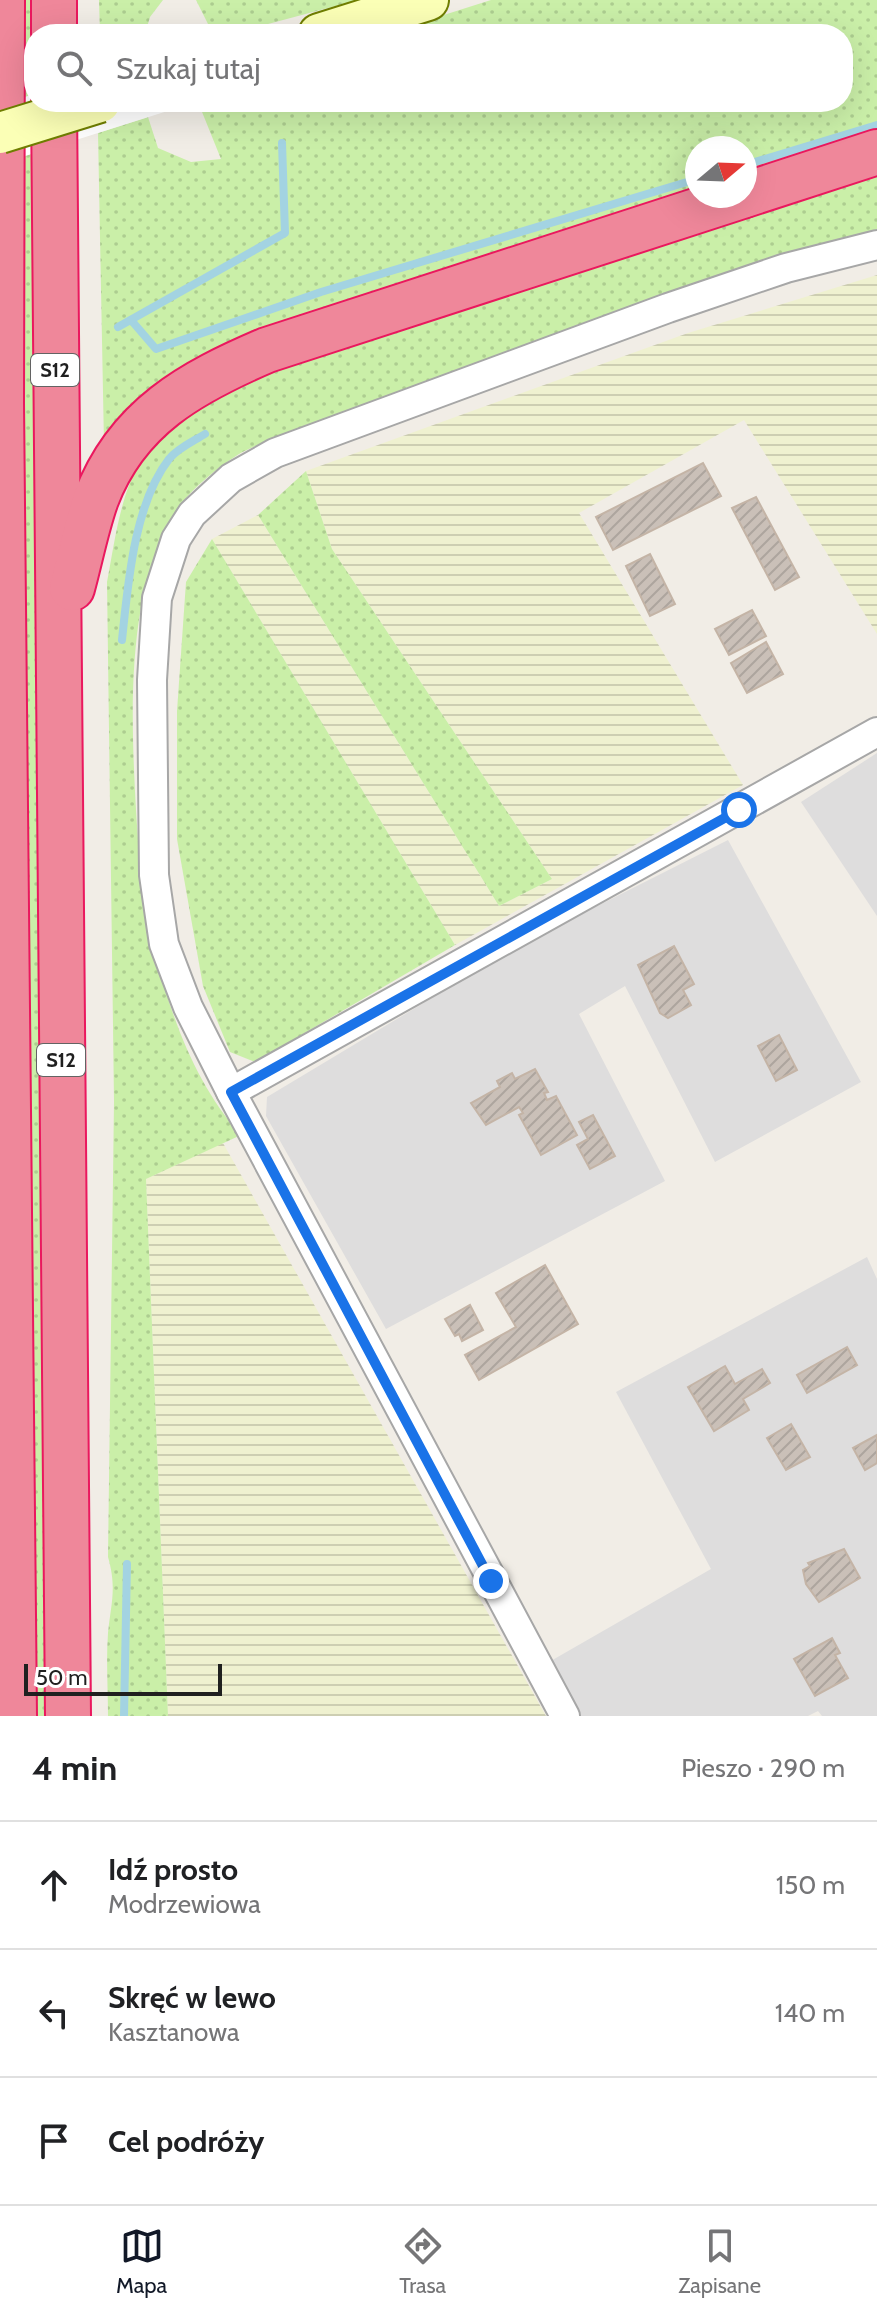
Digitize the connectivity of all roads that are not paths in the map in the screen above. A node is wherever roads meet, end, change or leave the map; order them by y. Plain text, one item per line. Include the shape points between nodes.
1 (2, 0) edge
2 (54, 0) edge
3 (428, 0) edge
4 (54, 24) edge
5 (351, 24) edge
6 (54, 112) edge
7 (68, 112) edge
8 (0, 133) edge
9 (877, 152) edge
10 (757, 192) edge
11 (707, 208) edge
12 (877, 245) edge
13 (59, 637) junction
14 (877, 732) edge
15 (3, 827) edge
16 (231, 1092) junction
17 (14, 1716) edge
18 (68, 1716) edge
19 (565, 1716) edge

1 - 15 highway, S12
2 - 4 highway
3 - 5 main road
6 - 13 highway, S12
7 - 8 main road, bridge
9 - 10 highway
11 - 13 highway via 267,350 206,376 140,427 118,456 97,498
12 - 16 street via 756,278 308,440 251,465 192,514 166,567 152,632 154,875 173,972
13 - 18 highway, S12
14 - 16 street
15 - 17 highway, S12
16 - 19 street

